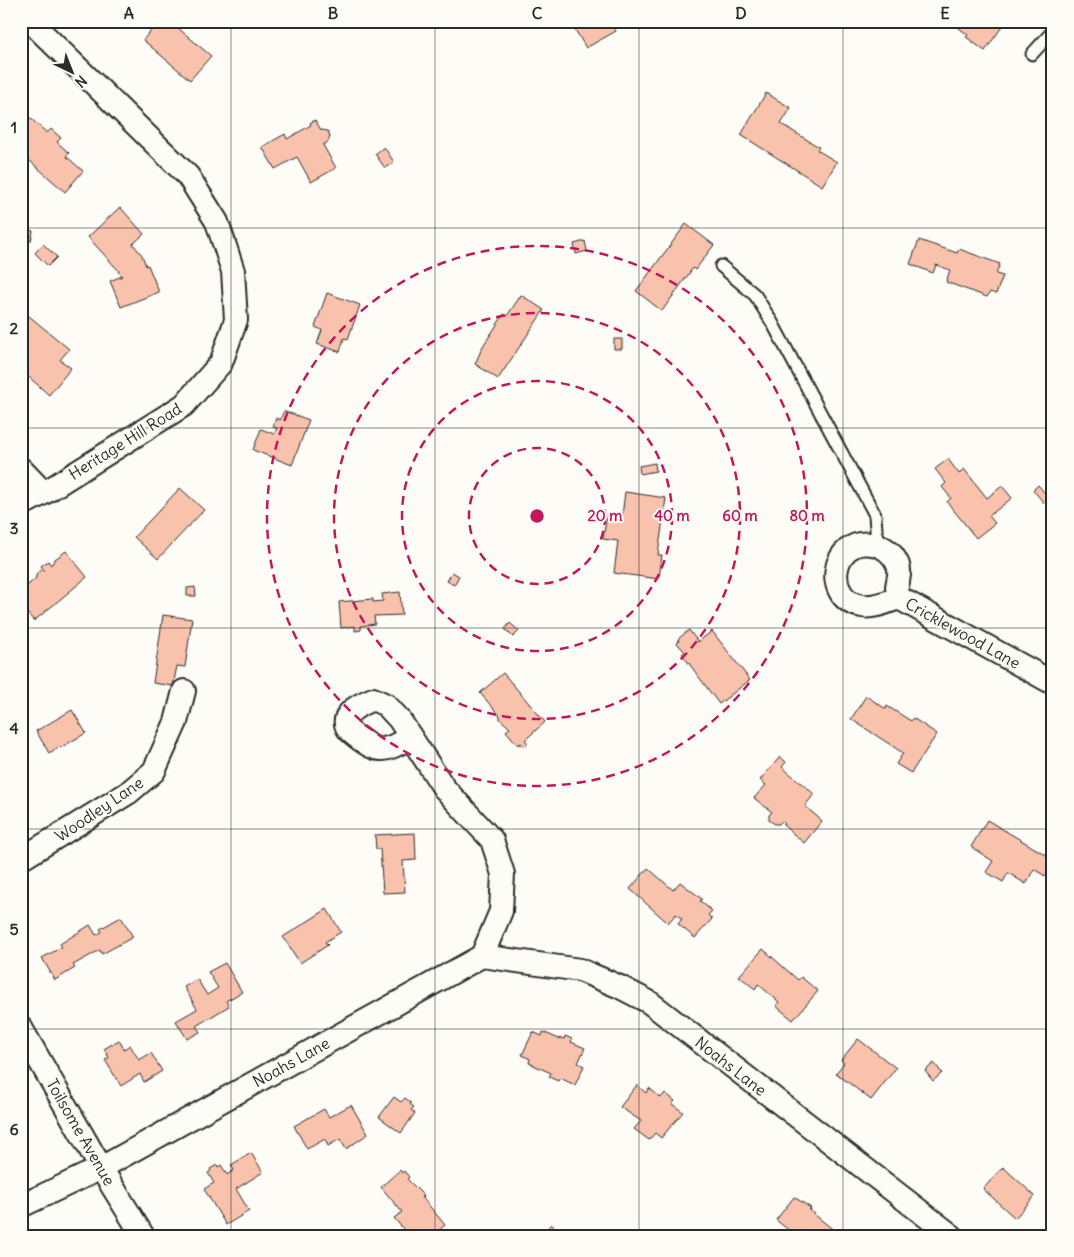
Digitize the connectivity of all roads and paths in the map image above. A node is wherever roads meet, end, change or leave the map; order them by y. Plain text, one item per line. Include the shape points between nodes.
1 (30, 21) edge
2 (1053, 31) edge
3 (1032, 54) dead end
4 (721, 266) dead end
5 (21, 469) edge
6 (44, 493) junction
7 (21, 506) edge
8 (877, 544) junction
9 (899, 598) junction
10 (1053, 683) edge
11 (184, 691) dead end
12 (411, 737) dead end
13 (21, 859) edge
14 (482, 956) junction
15 (21, 1028) edge
16 (101, 1168) junction
17 (21, 1206) edge
18 (143, 1236) edge
19 (952, 1236) edge

1 - 6 street, Heritage Hill Road via 188,176 217,222 223,240 233,271 236,320 221,363 184,405
2 - 3 lane
4 - 8 lane via 755,295 775,327 875,515
5 - 6 street
6 - 7 street, Heritage Hill Road
8 - 9 street, Cricklewood Lane via 887,549 898,566
8 - 9 street, Cricklewood Lane via 867,543 848,549 837,566 837,586 850,602 861,606
9 - 10 street, Cricklewood Lane
11 - 13 street, Woodley Lane via 176,722 154,771 128,793
12 - 14 street via 444,788 492,840 495,848 503,874 501,911
14 - 16 street, Noahs Lane
14 - 19 street, Noahs Lane via 580,970 620,986 648,1002
15 - 16 street, Toilsome Avenue
16 - 17 street, Noahs Lane
16 - 18 street, Toilsome Avenue

